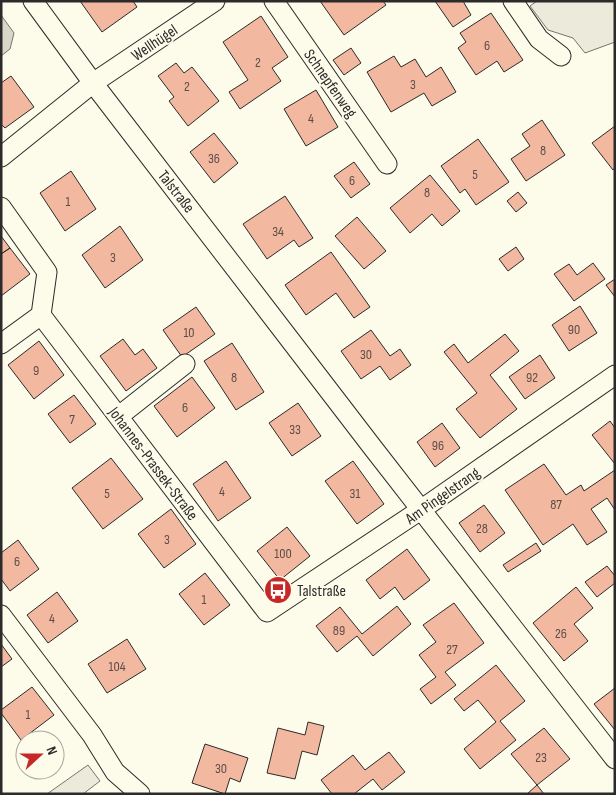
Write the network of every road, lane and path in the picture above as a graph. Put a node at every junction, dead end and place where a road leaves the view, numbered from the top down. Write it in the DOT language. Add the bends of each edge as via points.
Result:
graph roads {
  1 [pos="33,1"];
  2 [pos="214,1"];
  3 [pos="274,1"];
  4 [pos="513,1"];
  5 [pos="562,56"];
  6 [pos="93,83"];
  7 [pos="1,157"];
  8 [pos="387,164"];
  9 [pos="1,207"];
  10 [pos="41,315"];
  11 [pos="1,344"];
  12 [pos="186,364"];
  13 [pos="615,375"];
  14 [pos="118,416"];
  15 [pos="422,509"];
  16 [pos="267,612"];
  17 [pos="1,615"];
  18 [pos="615,759"];
  19 [pos="140,794"];
  1 -- 6 [label="street, Talstraße"];
  2 -- 6 [label="street, Wellhügel"];
  3 -- 8 [label="street, Schnepfenweg"];
  4 -- 5 [label="street" via="539,39"];
  6 -- 7 [label="street, Wellhügel"];
  6 -- 15 [label="street, Talstraße"];
  9 -- 10 [label="street" via="47,272"];
  10 -- 11 [label="street"];
  10 -- 14 [label="street, Johannes-Prassek-Straße"];
  12 -- 14 [label="street"];
  13 -- 15 [label="street, Am Pingelstrang"];
  14 -- 16 [label="street, Johannes-Prassek-Straße"];
  15 -- 16 [label="street, Am Pingelstrang"];
  15 -- 18 [label="street, Talstraße"];
  17 -- 19 [label="street" via="92,735 115,772"];
}
